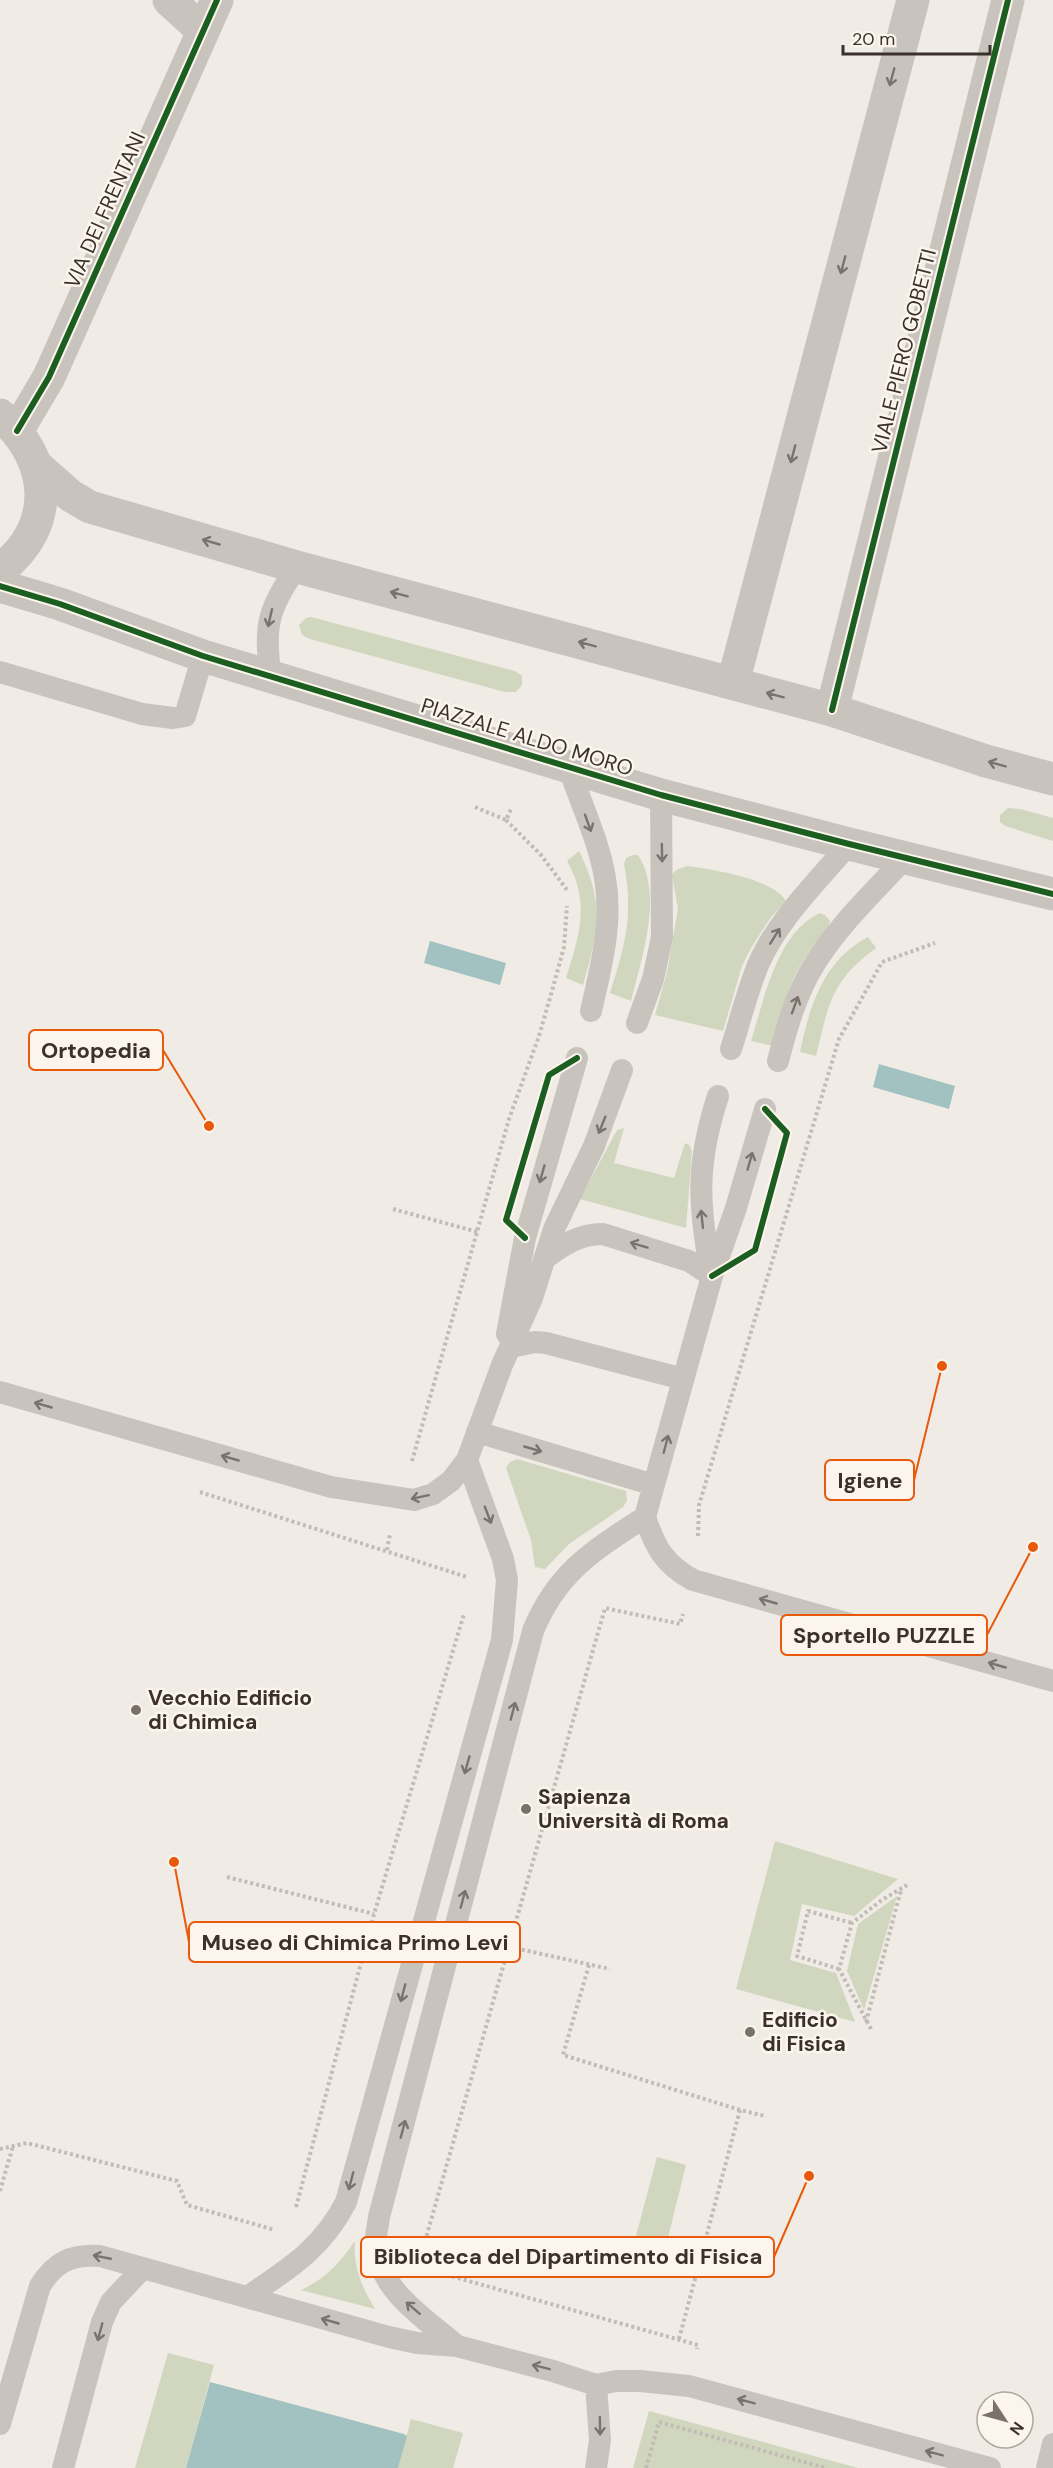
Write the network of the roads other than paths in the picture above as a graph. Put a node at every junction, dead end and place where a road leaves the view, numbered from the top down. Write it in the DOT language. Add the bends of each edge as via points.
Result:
graph roads {
  1 [pos="169,0"];
  2 [pos="217,0"];
  3 [pos="913,0"];
  4 [pos="1008,0"];
  5 [pos="203,31"];
  6 [pos="9,423"];
  7 [pos="37,466"];
  8 [pos="297,567"];
  9 [pos="0,570"];
  10 [pos="0,586"];
  11 [pos="203,656"];
  12 [pos="0,672"];
  13 [pos="271,677"];
  14 [pos="733,683"];
  15 [pos="832,710"];
  16 [pos="569,768"];
  17 [pos="1053,779"];
  18 [pos="661,795"];
  19 [pos="849,844"];
  20 [pos="906,857"];
  21 [pos="1053,894"];
  22 [pos="591,1011"];
  23 [pos="637,1023"];
  24 [pos="731,1048"];
  25 [pos="577,1058"];
  26 [pos="778,1061"];
  27 [pos="622,1070"];
  28 [pos="718,1096"];
  29 [pos="765,1109"];
  30 [pos="544,1258"];
  31 [pos="712,1276"];
  32 [pos="507,1356"];
  33 [pos="683,1379"];
  34 [pos="0,1392"];
  35 [pos="477,1432"];
  36 [pos="467,1460"];
  37 [pos="654,1485"];
  38 [pos="645,1516"];
  39 [pos="1053,1681"];
  40 [pos="143,2268"];
  41 [pos="247,2297"];
  42 [pos="457,2346"];
  43 [pos="6,2379"];
  44 [pos="596,2385"];
  45 [pos="0,2424"];
  46 [pos="1053,2444"];
  47 [pos="63,2468"];
  48 [pos="596,2468"];
  49 [pos="990,2468"];
  50 [pos="1047,2468"];
  1 -- 5 [label="street"];
  2 -- 5 [label="street, VIA DEI FRENTANI"];
  3 -- 14 [label="street, one-way"];
  4 -- 15 [label="street, VIALE PIERO GOBETTI"];
  5 -- 6 [label="street, VIA DEI FRENTANI" via="49,377"];
  6 -- 7 [label="street"];
  8 -- 7 [label="street, one-way" via="90,507"];
  7 -- 9 [label="street" via="42,487 36,524 21,550"];
  8 -- 13 [label="lane, one-way" via="280,591 268,625 266,648"];
  14 -- 8 [label="street, one-way"];
  10 -- 11 [label="street, PIAZZALE ALDO MORO"];
  11 -- 12 [label="lane" via="185,716 173,718 142,714"];
  11 -- 13 [label="street, PIAZZALE ALDO MORO"];
  13 -- 16 [label="street, PIAZZALE ALDO MORO"];
  15 -- 14 [label="street, one-way"];
  17 -- 15 [label="street, one-way"];
  16 -- 18 [label="street, PIAZZALE ALDO MORO"];
  16 -- 22 [label="lane, one-way" via="601,858 608,896 605,945"];
  18 -- 19 [label="street, PIAZZALE ALDO MORO"];
  18 -- 23 [label="lane, one-way" via="662,937 653,979"];
  19 -- 20 [label="street, PIAZZALE ALDO MORO"];
  24 -- 19 [label="lane, one-way" via="768,947 796,906"];
  20 -- 21 [label="street, PIAZZALE ALDO MORO"];
  26 -- 20 [label="lane, one-way" via="799,995 819,956"];
  25 -- 32 [label="lane, one-way" via="525,1238"];
  27 -- 30 [label="lane, one-way" via="594,1146"];
  31 -- 28 [label="lane, one-way" via="703,1226 700,1174"];
  31 -- 29 [label="lane, one-way"];
  31 -- 30 [label="lane, one-way" via="688,1261 603,1234 576,1238"];
  30 -- 32 [label="lane"];
  31 -- 33 [label="lane"];
  32 -- 33 [label="lane" via="535,1342 546,1343"];
  32 -- 35 [label="lane"];
  37 -- 33 [label="lane, one-way"];
  36 -- 34 [label="lane, one-way" via="433,1494 414,1500 398,1498 331,1487"];
  35 -- 36 [label="lane"];
  35 -- 37 [label="lane, one-way"];
  36 -- 41 [label="lane, one-way" via="503,1559 507,1591 502,1640 346,2202 319,2242 296,2264"];
  37 -- 38 [label="lane"];
  39 -- 38 [label="lane, one-way" via="693,1580 665,1561"];
  42 -- 38 [label="lane, one-way" via="387,2282 376,2244 379,2217 533,1631 543,1607 565,1577 589,1554"];
  40 -- 41 [label="lane"];
  40 -- 43 [label="lane, one-way" via="84,2255 64,2259 49,2271"];
  40 -- 47 [label="lane, one-way" via="111,2302 102,2322"];
  42 -- 41 [label="lane, one-way" via="389,2337"];
  44 -- 42 [label="lane, one-way"];
  43 -- 45 [label="lane"];
  44 -- 48 [label="lane, one-way" via="600,2440"];
  49 -- 44 [label="lane, one-way" via="689,2386 640,2381"];
  46 -- 50 [label="lane"];
}
